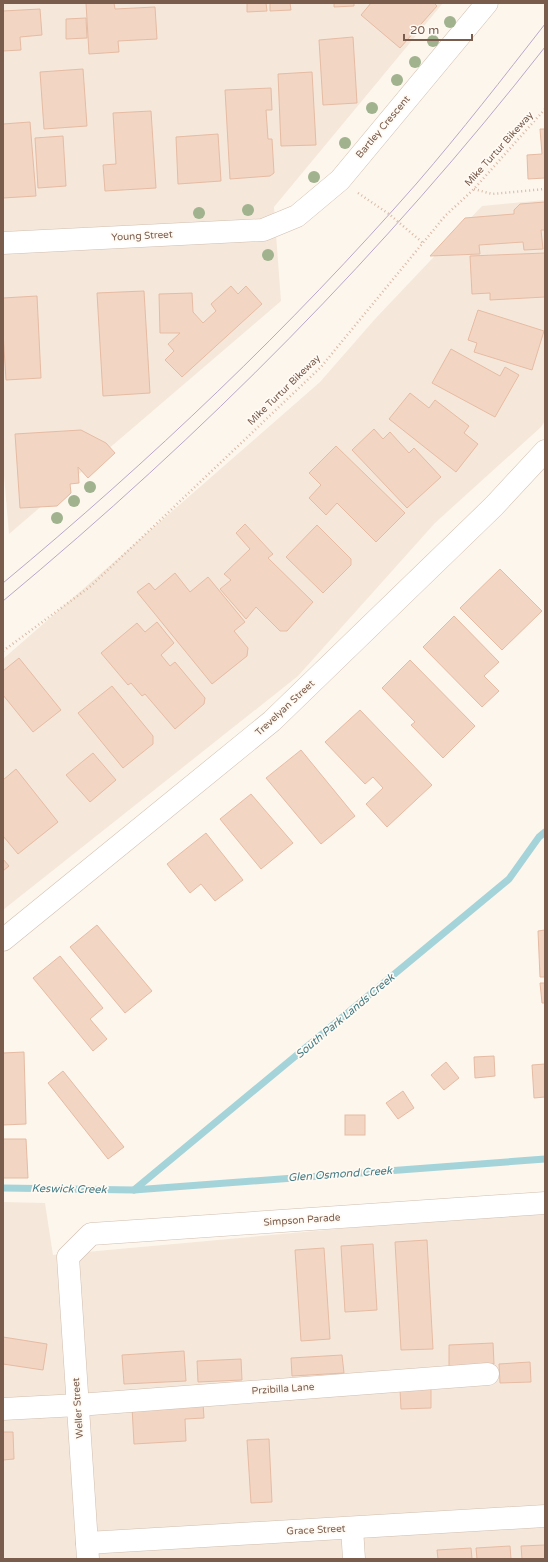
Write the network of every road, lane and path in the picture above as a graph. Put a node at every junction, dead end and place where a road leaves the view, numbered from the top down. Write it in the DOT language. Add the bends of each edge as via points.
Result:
graph roads {
  1 [pos="487,3"];
  2 [pos="545,109"];
  3 [pos="340,180"];
  4 [pos="474,189"];
  5 [pos="545,189"];
  6 [pos="263,230"];
  7 [pos="423,243"];
  8 [pos="9,244"];
  9 [pos="545,451"];
  10 [pos="3,651"];
  11 [pos="3,940"];
  12 [pos="545,1203"];
  13 [pos="68,1257"];
  14 [pos="488,1374"];
  15 [pos="78,1405"];
  16 [pos="3,1409"];
  17 [pos="545,1516"];
  18 [pos="352,1528"];
  19 [pos="87,1551"];
  20 [pos="354,1559"];
  1 -- 3 [label="street, Bartley Crescent"];
  2 -- 4 [label="path, Mike Turtur Bikeway"];
  3 -- 6 [label="street, Bartley Crescent" via="297,216"];
  3 -- 7 [label="path" via="389,214"];
  4 -- 5 [label="path" via="492,194"];
  4 -- 7 [label="path, Mike Turtur Bikeway" via="445,216"];
  6 -- 8 [label="street, Young Street"];
  7 -- 10 [label="path, Mike Turtur Bikeway" via="321,367 91,586"];
  9 -- 11 [label="street, Trevelyan Street" via="494,506 272,721"];
  12 -- 13 [label="street, Simpson Parade" via="91,1234"];
  13 -- 15 [label="street, Weller Street"];
  14 -- 15 [label="street, Przibilla Lane"];
  15 -- 16 [label="street, Przibilla Lane"];
  15 -- 19 [label="street, Weller Street"];
  17 -- 18 [label="street, Grace Street"];
  18 -- 19 [label="street, Grace Street"];
  18 -- 20 [label="street"];
}
